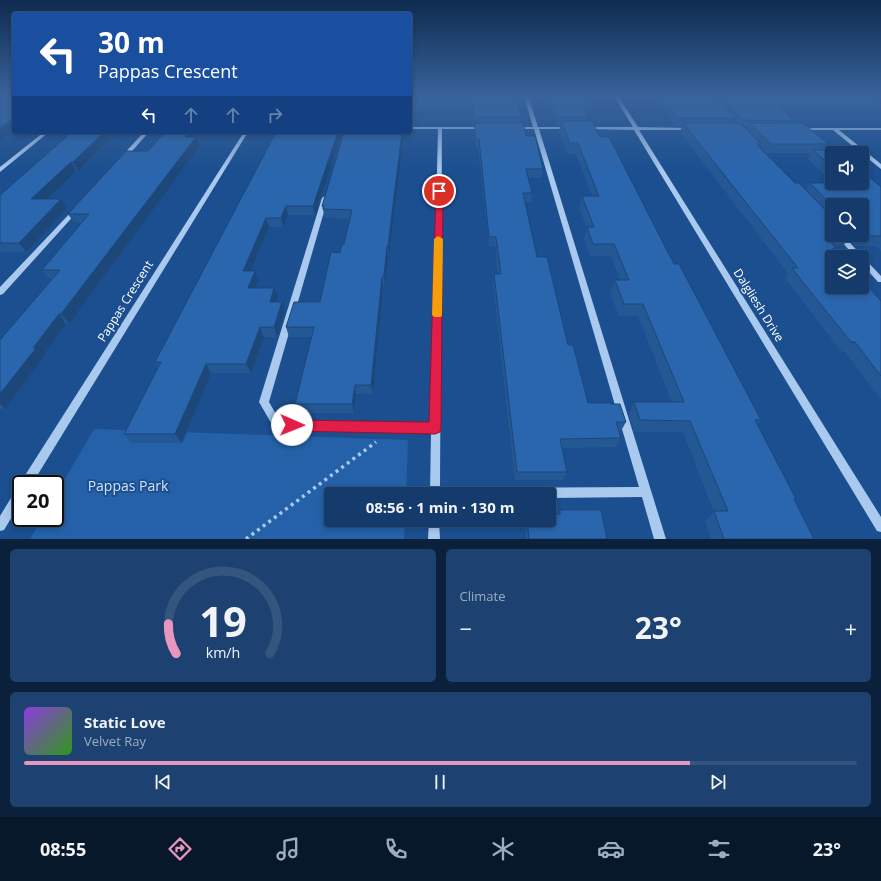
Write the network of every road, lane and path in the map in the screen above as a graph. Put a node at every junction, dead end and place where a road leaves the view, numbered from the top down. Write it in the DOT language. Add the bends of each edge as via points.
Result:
graph roads {
  1 [pos="534,121"];
  2 [pos="631,121"];
  3 [pos="412,128"];
  4 [pos="440,128"];
  5 [pos="492,128"];
  6 [pos="507,128"];
  7 [pos="536,128"];
  8 [pos="574,128"];
  9 [pos="582,128"];
  10 [pos="635,128"];
  11 [pos="699,129"];
  12 [pos="795,129"];
  13 [pos="834,129"];
  14 [pos="881,129"];
  15 [pos="45,134"];
  16 [pos="145,134"];
  17 [pos="245,134"];
  18 [pos="121,161"];
  19 [pos="881,167"];
  20 [pos="0,170"];
  21 [pos="327,192"];
  22 [pos="79,206"];
  23 [pos="845,242"];
  24 [pos="853,250"];
  25 [pos="869,267"];
  26 [pos="881,280"];
  27 [pos="0,292"];
  28 [pos="385,427"];
  29 [pos="435,428"];
  30 [pos="32,475"];
  31 [pos="435,487"];
  32 [pos="645,492"];
  33 [pos="556,493"];
  34 [pos="12,507"];
  35 [pos="0,526"];
  36 [pos="434,527"];
  37 [pos="881,527"];
  38 [pos="246,539"];
  39 [pos="434,539"];
  40 [pos="660,539"];
  1 -- 7 [label="street"];
  2 -- 10 [label="street, Dalgliesh Drive"];
  3 -- 4 [label="street"];
  4 -- 5 [label="street"];
  4 -- 29 [label="street"];
  6 -- 7 [label="street"];
  7 -- 8 [label="street"];
  7 -- 32 [label="street"];
  9 -- 10 [label="street"];
  10 -- 11 [label="street"];
  10 -- 37 [label="street, Dalgliesh Drive"];
  12 -- 13 [label="street"];
  13 -- 14 [label="street"];
  13 -- 19 [label="street"];
  15 -- 20 [label="street"];
  16 -- 18 [label="street"];
  17 -- 30 [label="street, Pappas Crescent"];
  21 -- 28 [label="street" via="264,402 277,425"];
  22 -- 27 [label="street"];
  23 -- 24 [label="street"];
  25 -- 26 [label="street"];
  28 -- 29 [label="street"];
  28 -- 38 [label="path" via="383,437"];
  29 -- 31 [label="street"];
  32 -- 33 [label="street"];
  32 -- 40 [label="street"];
  34 -- 35 [label="street"];
  36 -- 39 [label="street"];
}
